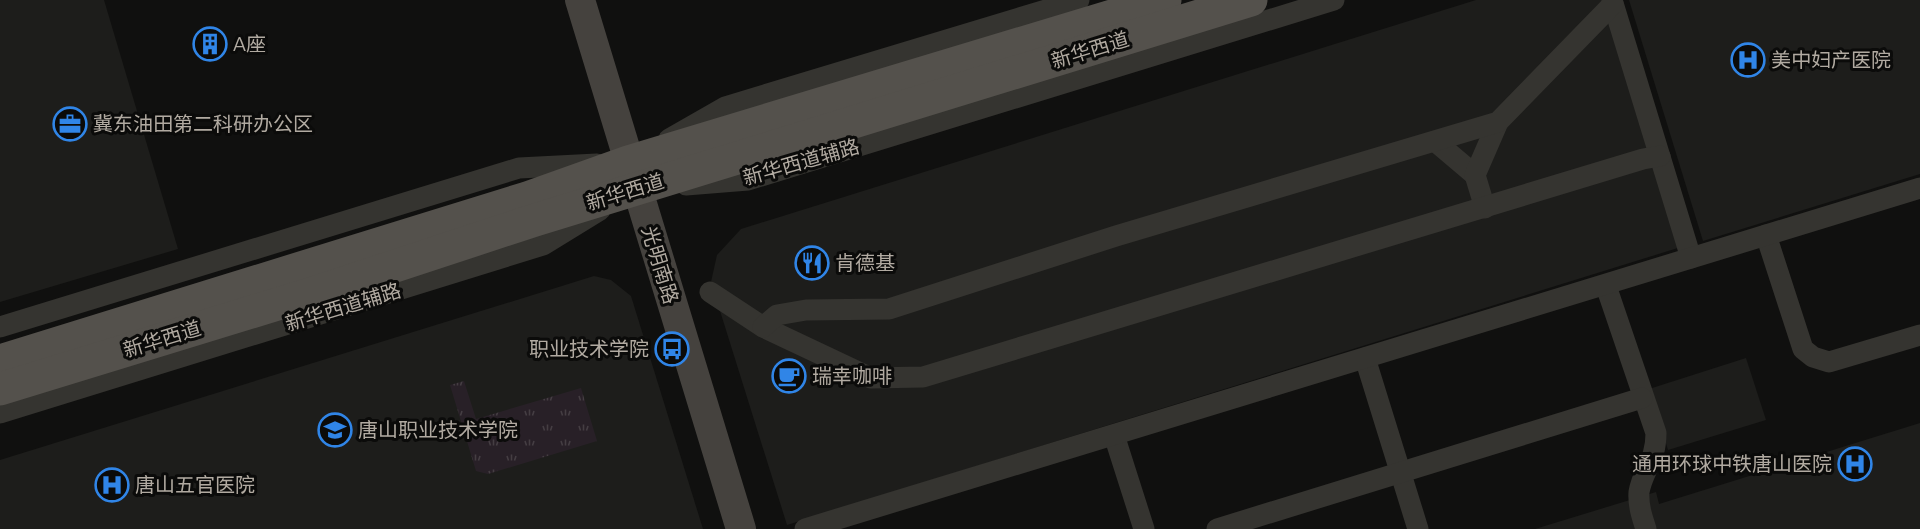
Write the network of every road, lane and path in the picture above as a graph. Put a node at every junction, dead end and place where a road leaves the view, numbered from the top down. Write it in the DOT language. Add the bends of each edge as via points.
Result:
graph roads {
  1 [pos="580,0"];
  2 [pos="1079,0"];
  3 [pos="1165,0"];
  4 [pos="1251,0"];
  5 [pos="1334,0"];
  6 [pos="1613,2"];
  7 [pos="1498,122"];
  8 [pos="1436,142"];
  9 [pos="1660,156"];
  10 [pos="633,175"];
  11 [pos="1476,175"];
  12 [pos="1920,188"];
  13 [pos="1485,208"];
  14 [pos="1766,235"];
  15 [pos="1691,258"];
  16 [pos="1606,286"];
  17 [pos="710,292"];
  18 [pos="0,327"];
  19 [pos="763,327"];
  20 [pos="1920,335"];
  21 [pos="1365,358"];
  22 [pos="0,361"];
  23 [pos="0,388"];
  24 [pos="1642,398"];
  25 [pos="0,413"];
  26 [pos="1114,435"];
  27 [pos="1401,473"];
  28 [pos="741,529"];
  29 [pos="805,529"];
  30 [pos="1144,529"];
  31 [pos="1217,529"];
  32 [pos="1418,529"];
  33 [pos="1646,529"];
  1 -- 10 [label="main road, 光明南路"];
  2 -- 10 [label="street, 新华西道辅路" via="725,107"];
  3 -- 10 [label="main road, 新华西道"];
  4 -- 10 [label="main road, 新华西道"];
  5 -- 10 [label="street, 新华西道辅路" via="748,180"];
  6 -- 7 [label="street"];
  6 -- 9 [label="street"];
  7 -- 8 [label="street"];
  7 -- 11 [label="street"];
  8 -- 11 [label="street"];
  8 -- 19 [label="street" via="1116,236 890,309 806,310 777,315"];
  9 -- 13 [label="street"];
  9 -- 15 [label="street"];
  10 -- 18 [label="street, 新华西道辅路" via="519,168"];
  10 -- 22 [label="main road, 新华西道" via="527,198"];
  10 -- 23 [label="main road, 新华西道" via="310,294"];
  10 -- 25 [label="street, 新华西道辅路" via="543,245"];
  10 -- 28 [label="main road, 光明南路"];
  11 -- 13 [label="street"];
  12 -- 14 [label="street"];
  13 -- 19 [label="street" via="923,377 871,378"];
  14 -- 15 [label="street"];
  14 -- 20 [label="street" via="1803,349 1813,357 1828,362"];
  15 -- 16 [label="street"];
  16 -- 21 [label="street"];
  16 -- 24 [label="street"];
  17 -- 19 [label="street"];
  21 -- 26 [label="street"];
  21 -- 27 [label="street"];
  24 -- 27 [label="street"];
  24 -- 33 [label="street" via="1656,434 1656,451 1640,491 1639,508"];
  26 -- 29 [label="street"];
  26 -- 30 [label="street"];
  27 -- 31 [label="street"];
  27 -- 32 [label="street"];
}
